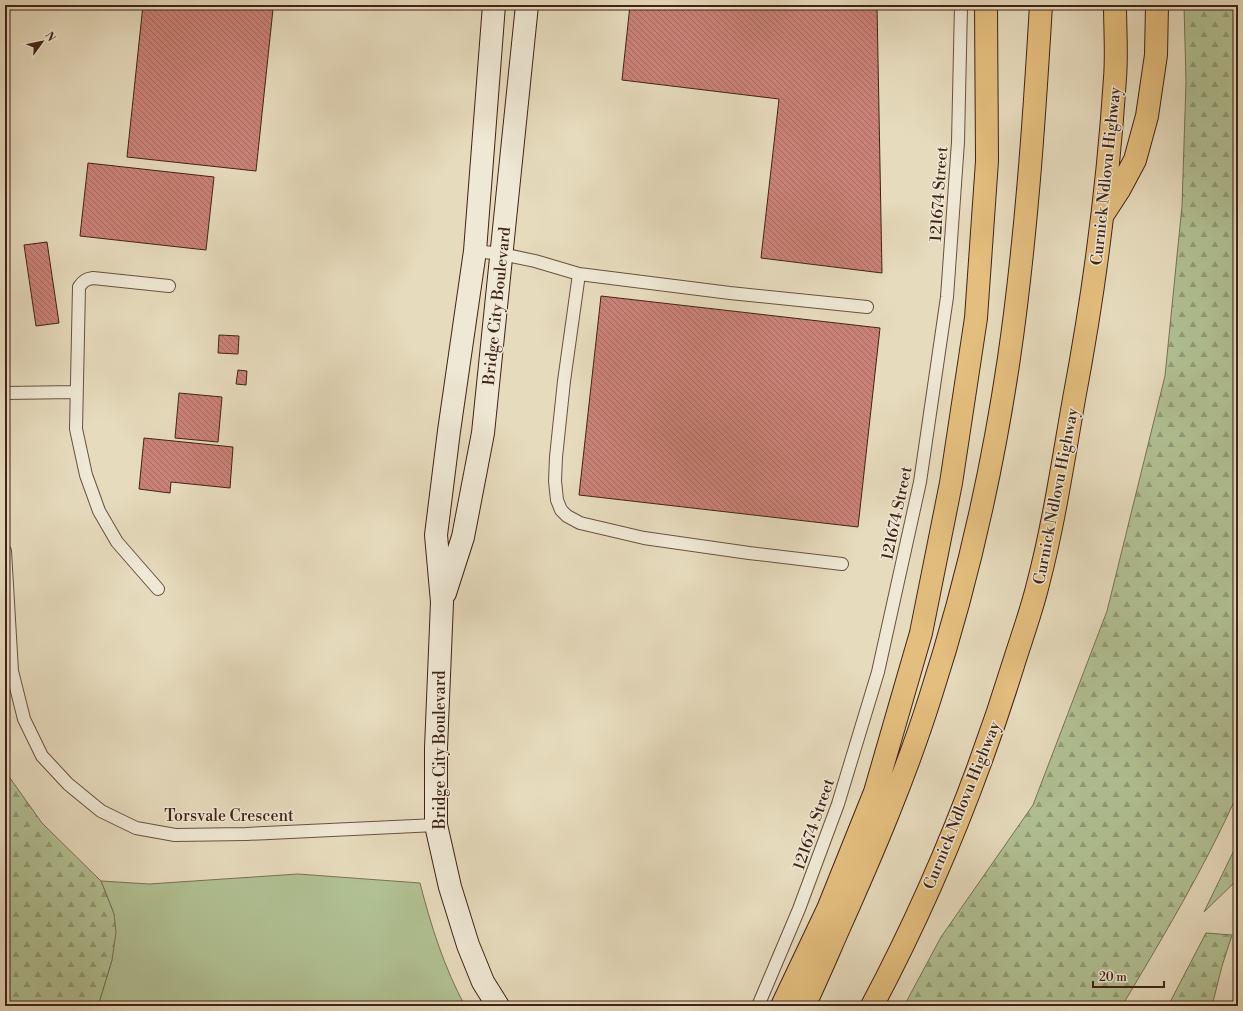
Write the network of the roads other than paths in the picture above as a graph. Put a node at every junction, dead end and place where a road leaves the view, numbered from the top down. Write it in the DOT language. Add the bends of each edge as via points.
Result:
graph roads {
  1 [pos="494,5"];
  2 [pos="527,5"];
  3 [pos="961,5"];
  4 [pos="986,5"];
  5 [pos="1041,5"];
  6 [pos="1115,5"];
  7 [pos="1157,5"];
  8 [pos="1103,215"];
  9 [pos="475,251"];
  10 [pos="502,254"];
  11 [pos="579,274"];
  12 [pos="169,286"];
  13 [pos="867,307"];
  14 [pos="76,392"];
  15 [pos="5,393"];
  16 [pos="436,535"];
  17 [pos="463,537"];
  18 [pos="5,551"];
  19 [pos="842,564"];
  20 [pos="158,589"];
  21 [pos="442,602"];
  22 [pos="436,825"];
  23 [pos="498,1006"];
  24 [pos="758,1006"];
  25 [pos="782,1006"];
  26 [pos="804,1006"];
  27 [pos="872,1006"];
  1 -- 9 [label="street, Bridge City Boulevard"];
  2 -- 10 [label="street, Bridge City Boulevard"];
  3 -- 24 [label="lane, 121674 Street" via="958,142 947,297 920,482 878,672 838,804 799,910"];
  4 -- 25 [label="main road" via="987,161 976,318 951,483 921,633 875,792 828,909"];
  5 -- 26 [label="main road" via="1024,242 1009,359 976,534 930,698 893,800 866,869"];
  6 -- 8 [label="main road, Curnick Ndlovu Highway" via="1115,76"];
  7 -- 8 [label="main road" via="1156,55 1147,116 1135,160"];
  8 -- 27 [label="main road, Curnick Ndlovu Highway" via="1086,337 1056,508 1038,586 968,798 915,918"];
  9 -- 10 [label="lane"];
  9 -- 16 [label="street, Bridge City Boulevard"];
  10 -- 11 [label="lane"];
  10 -- 17 [label="street, Bridge City Boulevard" via="483,433"];
  11 -- 13 [label="lane"];
  11 -- 19 [label="lane" via="564,381 554,481 561,510 580,524 644,538"];
  12 -- 14 [label="lane" via="93,278 82,281 79,287"];
  14 -- 15 [label="lane"];
  14 -- 20 [label="lane" via="76,429 86,475 98,511 118,542"];
  16 -- 17 [label="street"];
  16 -- 21 [label="street, Bridge City Boulevard"];
  17 -- 21 [label="street, Bridge City Boulevard"];
  18 -- 22 [label="lane, Torsvale Crescent" via="12,671 24,719 42,756 68,784 102,811 136,828 175,835"];
  21 -- 22 [label="street, Bridge City Boulevard" via="436,748"];
  22 -- 23 [label="street, Bridge City Boulevard" via="450,886 468,945"];
}
